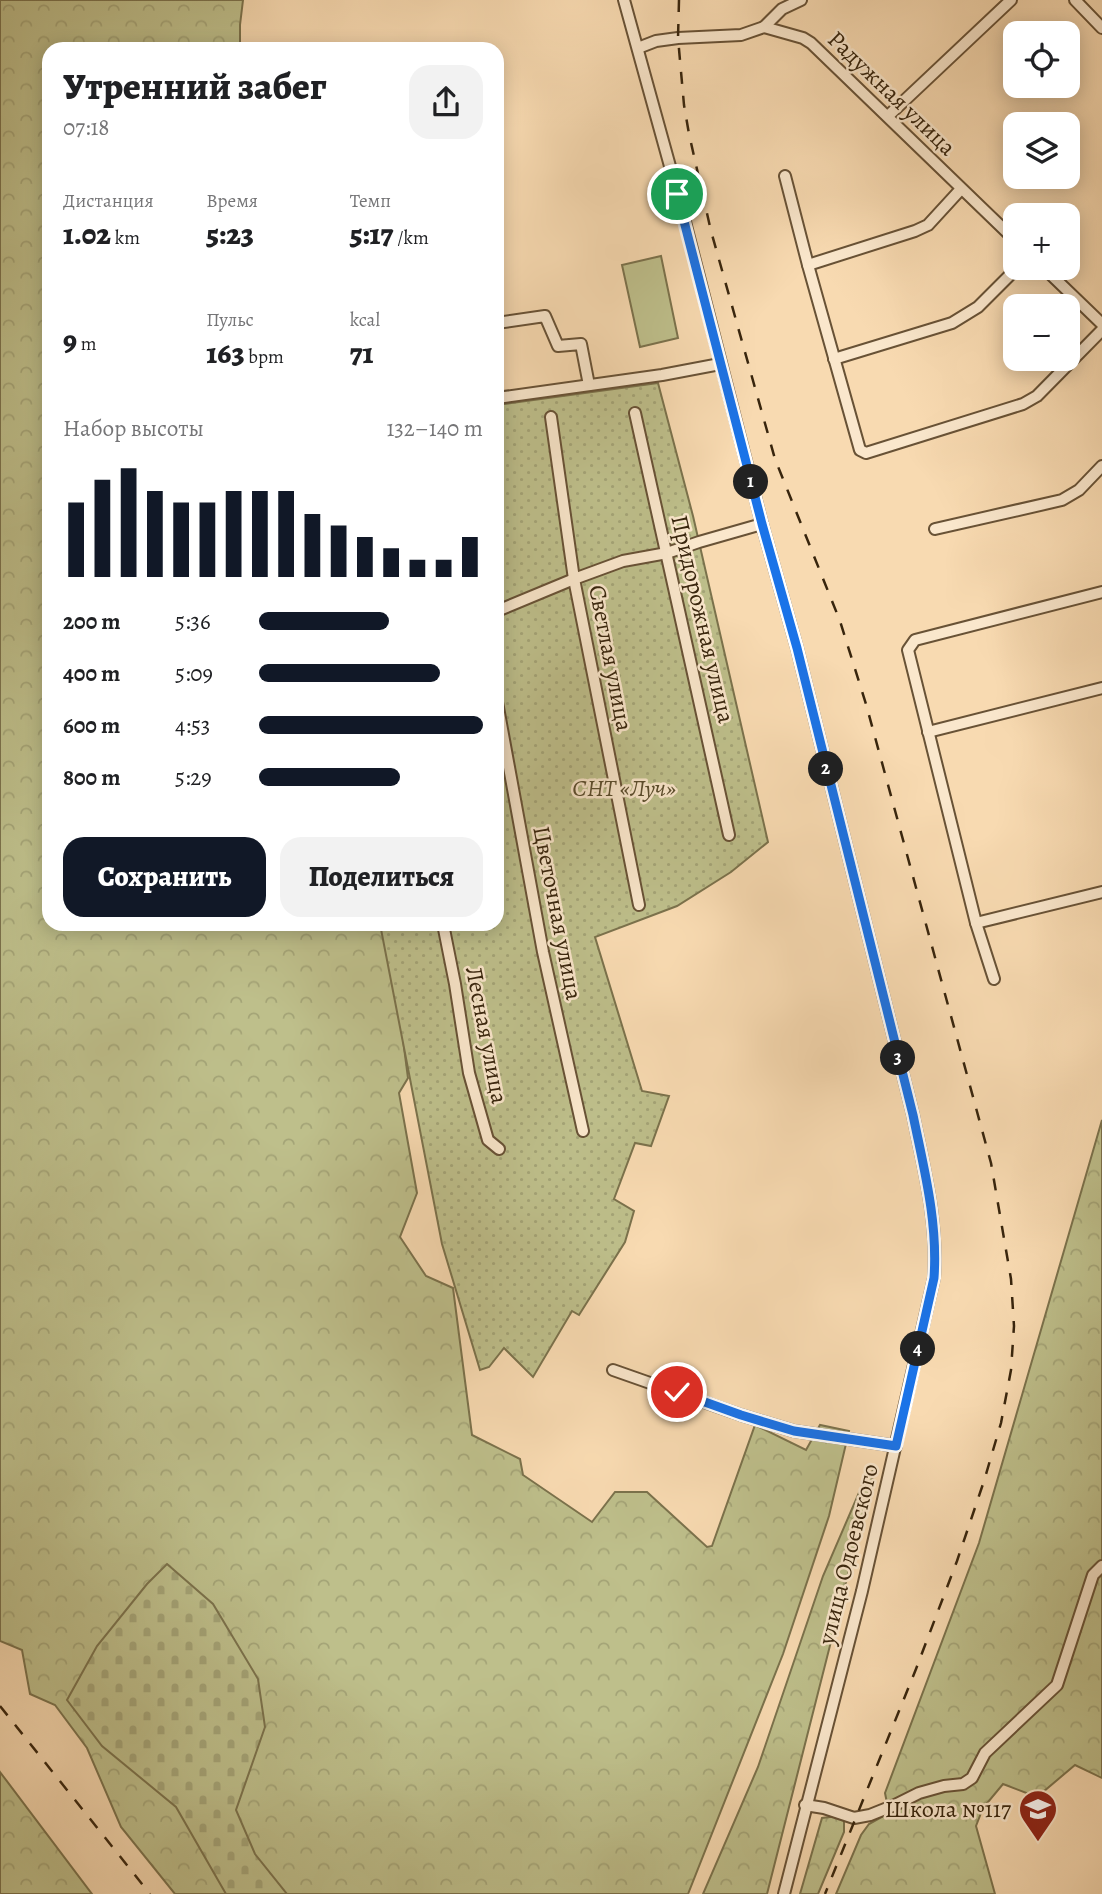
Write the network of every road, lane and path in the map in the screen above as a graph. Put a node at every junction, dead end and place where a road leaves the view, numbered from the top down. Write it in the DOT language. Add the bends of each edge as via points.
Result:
graph roads {
  1 [pos="624,0"];
  2 [pos="801,0"];
  3 [pos="1011,0"];
  4 [pos="1075,0"];
  5 [pos="764,27"];
  6 [pos="1102,28"];
  7 [pos="638,48"];
  8 [pos="887,116"];
  9 [pos="785,176"];
  10 [pos="961,189"];
  11 [pos="1003,229"];
  12 [pos="808,265"];
  13 [pos="1005,280"];
  14 [pos="1056,280"];
  15 [pos="504,322"];
  16 [pos="1102,324"];
  17 [pos="1102,330"];
  18 [pos="834,359"];
  19 [pos="720,364"];
  20 [pos="589,385"];
  21 [pos="504,397"];
  22 [pos="635,413"];
  23 [pos="551,417"];
  24 [pos="1102,466"];
  25 [pos="762,524"];
  26 [pos="935,529"];
  27 [pos="667,553"];
  28 [pos="574,579"];
  29 [pos="1102,592"];
  30 [pos="504,608"];
  31 [pos="1102,688"];
  32 [pos="928,732"];
  33 [pos="504,740"];
  34 [pos="729,835"];
  35 [pos="1102,892"];
  36 [pos="639,905"];
  37 [pos="976,923"];
  38 [pos="444,931"];
  39 [pos="994,979"];
  40 [pos="583,1131"];
  41 [pos="499,1149"];
  42 [pos="613,1370"];
  43 [pos="896,1446"];
  44 [pos="1102,1566"];
  45 [pos="805,1805"];
  46 [pos="784,1894"];
  1 -- 7 [label="street, улица Одоевского"];
  2 -- 5 [label="street" via="782,9"];
  3 -- 8 [label="street"];
  4 -- 6 [label="street"];
  5 -- 7 [label="street" via="741,35 678,38"];
  5 -- 8 [label="street, Радужная улица" via="803,38"];
  7 -- 19 [label="street, улица Одоевского"];
  8 -- 10 [label="street, Радужная улица"];
  9 -- 12 [label="street"];
  10 -- 11 [label="street, Радужная улица"];
  10 -- 12 [label="street" via="929,225"];
  12 -- 18 [label="street"];
  13 -- 18 [label="street" via="978,307 952,323"];
  14 -- 16 [label="street"];
  15 -- 20 [label="street" via="545,316 558,346 581,344"];
  17 -- 18 [label="street" via="1037,396 1023,404 866,453 860,450"];
  19 -- 20 [label="street"];
  19 -- 25 [label="street, улица Одоевского"];
  20 -- 21 [label="street"];
  22 -- 27 [label="street, Придорожная улица"];
  23 -- 28 [label="street, Светлая улица"];
  24 -- 26 [label="street" via="1062,500"];
  25 -- 27 [label="street"];
  25 -- 43 [label="street, улица Одоевского" via="913,1115 934,1226 934,1278"];
  27 -- 28 [label="street" via="623,561"];
  27 -- 34 [label="street, Придорожная улица"];
  28 -- 30 [label="street"];
  28 -- 36 [label="street, Светлая улица"];
  29 -- 32 [label="street" via="915,640 908,650"];
  31 -- 32 [label="street"];
  32 -- 37 [label="street"];
  33 -- 40 [label="street, Цветочная улица" via="543,952"];
  35 -- 37 [label="street"];
  37 -- 39 [label="street"];
  38 -- 41 [label="street, Лесная улица" via="469,1073 488,1140"];
  42 -- 43 [label="street" via="794,1431"];
  43 -- 45 [label="street, улица Одоевского"];
  44 -- 45 [label="street" via="1093,1575 1057,1685 985,1753 972,1778 854,1818"];
  45 -- 46 [label="street, улица Одоевского"];
}
